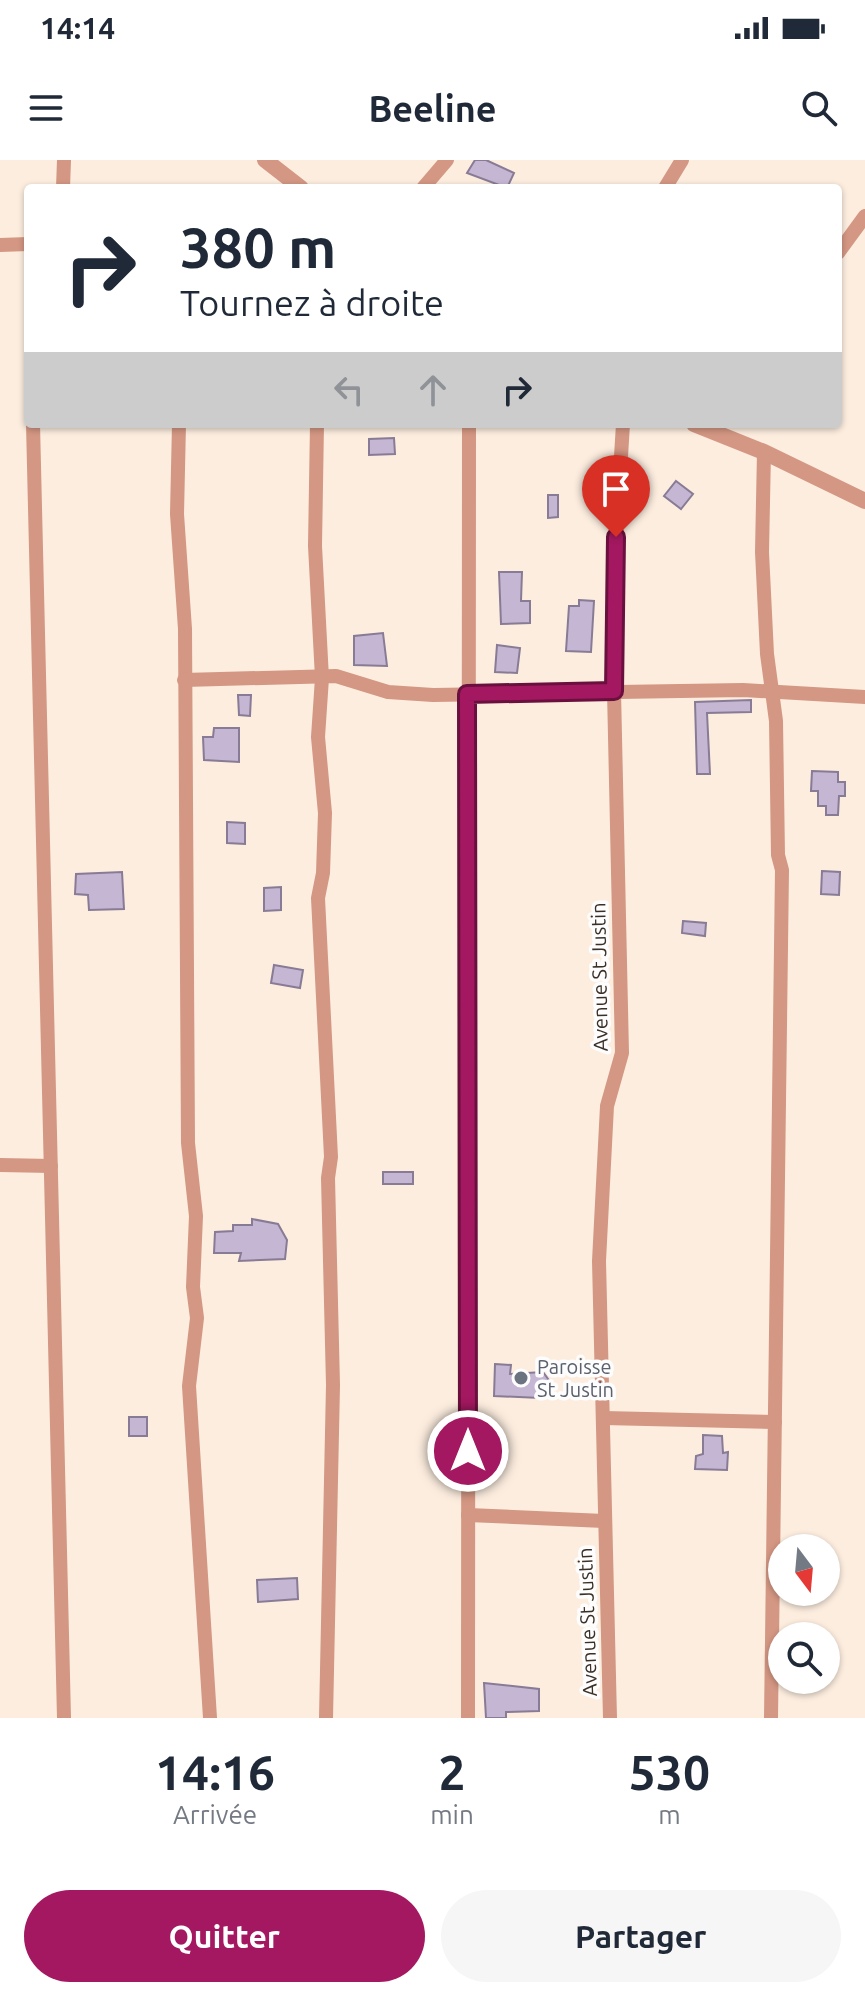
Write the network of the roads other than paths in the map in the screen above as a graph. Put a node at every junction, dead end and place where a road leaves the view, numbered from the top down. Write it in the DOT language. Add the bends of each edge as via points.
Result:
graph roads {
  1 [pos="64,160"];
  2 [pos="265,160"];
  3 [pos="447,160"];
  4 [pos="682,160"];
  5 [pos="63,184"];
  6 [pos="296,184"];
  7 [pos="426,184"];
  8 [pos="667,184"];
  9 [pos="865,216"];
  10 [pos="24,244"];
  11 [pos="0,245"];
  12 [pos="842,248"];
  13 [pos="33,428"];
  14 [pos="179,428"];
  15 [pos="317,428"];
  16 [pos="469,428"];
  17 [pos="623,428"];
  18 [pos="716,428"];
  19 [pos="764,452"];
  20 [pos="865,501"];
  21 [pos="322,678"];
  22 [pos="184,680"];
  23 [pos="614,691"];
  24 [pos="772,692"];
  25 [pos="467,694"];
  26 [pos="865,697"];
  27 [pos="0,1165"];
  28 [pos="51,1166"];
  29 [pos="604,1418"];
  30 [pos="775,1422"];
  31 [pos="468,1515"];
  32 [pos="604,1521"];
  33 [pos="64,1718"];
  34 [pos="210,1718"];
  35 [pos="326,1718"];
  36 [pos="468,1718"];
  37 [pos="610,1718"];
  38 [pos="771,1718"];
  1 -- 5 [label="street"];
  2 -- 6 [label="street"];
  3 -- 7 [label="street"];
  4 -- 8 [label="street"];
  9 -- 12 [label="street"];
  10 -- 11 [label="street"];
  13 -- 28 [label="street"];
  14 -- 22 [label="street"];
  15 -- 21 [label="street" via="315,546"];
  16 -- 25 [label="street"];
  17 -- 23 [label="street, Avenue St Justin"];
  18 -- 19 [label="street"];
  19 -- 20 [label="street"];
  19 -- 24 [label="street" via="762,552"];
  21 -- 22 [label="street"];
  21 -- 25 [label="street" via="336,676 388,692"];
  21 -- 35 [label="street" via="318,737 325,813 318,898 331,1157 333,1385"];
  22 -- 34 [label="street" via="188,1143 196,1216 197,1318 189,1386"];
  23 -- 24 [label="street"];
  23 -- 25 [label="street"];
  23 -- 29 [label="street, Avenue St Justin" via="622,1053 607,1106 602,1170"];
  24 -- 26 [label="street"];
  24 -- 30 [label="street" via="782,870"];
  25 -- 31 [label="street"];
  27 -- 28 [label="street"];
  28 -- 33 [label="street"];
  29 -- 30 [label="street"];
  29 -- 32 [label="street, Avenue St Justin"];
  30 -- 38 [label="street"];
  31 -- 32 [label="street"];
  31 -- 36 [label="street"];
  32 -- 37 [label="street, Avenue St Justin"];
}
